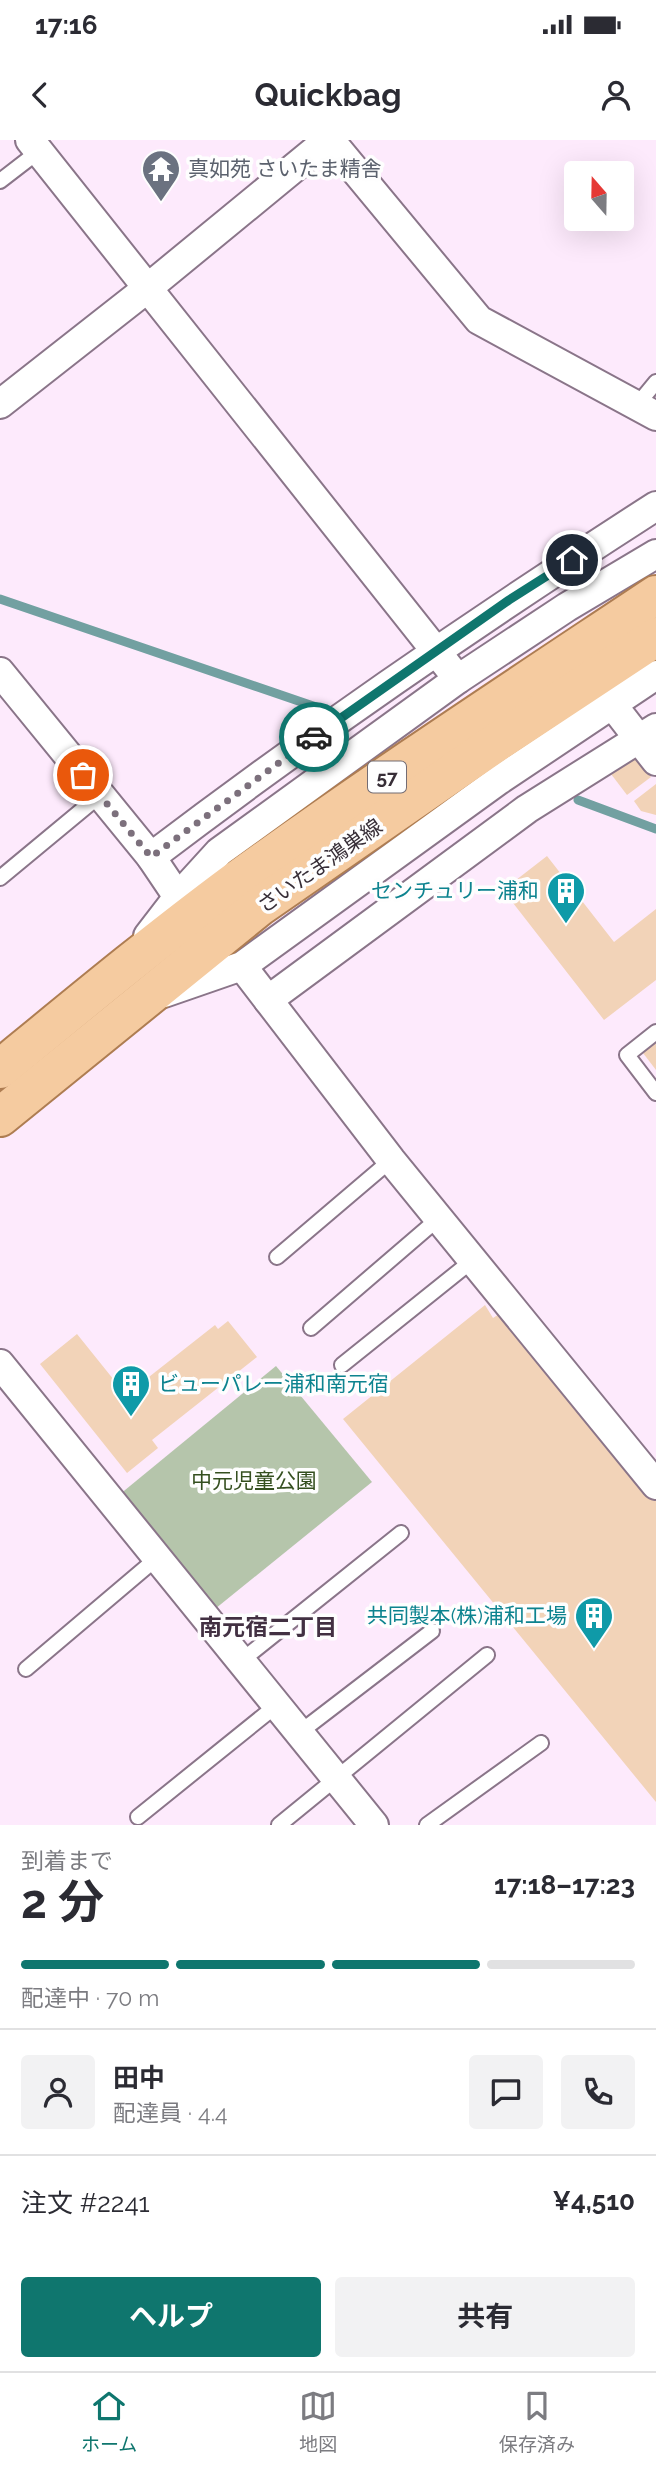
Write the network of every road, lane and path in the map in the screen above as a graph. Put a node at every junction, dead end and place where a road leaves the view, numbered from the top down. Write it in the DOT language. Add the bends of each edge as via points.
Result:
graph roads {
  1 [pos="329,140"];
  2 [pos="34,146"];
  3 [pos="0,181"];
  4 [pos="149,287"];
  5 [pos="656,382"];
  6 [pos="0,404"];
  7 [pos="646,410"];
  8 [pos="656,506"];
  9 [pos="656,554"];
  10 [pos="656,595"];
  11 [pos="656,637"];
  12 [pos="436,652"];
  13 [pos="0,672"];
  14 [pos="656,675"];
  15 [pos="458,679"];
  16 [pos="611,703"];
  17 [pos="647,733"];
  18 [pos="656,761"];
  19 [pos="99,796"];
  20 [pos="151,857"];
  21 [pos="0,877"];
  22 [pos="178,897"];
  23 [pos="124,966"];
  24 [pos="242,966"];
  25 [pos="144,999"];
  26 [pos="268,1000"];
  27 [pos="656,1032"];
  28 [pos="0,1069"];
  29 [pos="656,1093"];
  30 [pos="0,1117"];
  31 [pos="391,1160"];
  32 [pos="439,1218"];
  33 [pos="277,1257"];
  34 [pos="473,1260"];
  35 [pos="311,1328"];
  36 [pos="342,1365"];
  37 [pos="4,1378"];
  38 [pos="656,1486"];
  39 [pos="401,1533"];
  40 [pos="157,1558"];
  41 [pos="432,1631"];
  42 [pos="488,1656"];
  43 [pos="241,1661"];
  44 [pos="26,1669"];
  45 [pos="277,1705"];
  46 [pos="299,1734"];
  47 [pos="541,1743"];
  48 [pos="336,1779"];
  49 [pos="138,1817"];
  50 [pos="279,1825"];
  51 [pos="373,1825"];
  52 [pos="427,1825"];
  1 -- 4 [label="street"];
  1 -- 7 [label="street" via="479,320"];
  2 -- 3 [label="lane"];
  2 -- 4 [label="street"];
  4 -- 6 [label="street"];
  4 -- 12 [label="street"];
  5 -- 7 [label="lane"];
  8 -- 12 [label="street"];
  9 -- 15 [label="street"];
  10 -- 23 [label="main road, さいたま鴻巣線 / 57" via="237,881"];
  11 -- 25 [label="main road, さいたま鴻巣線 / 57" via="260,906"];
  12 -- 15 [label="street"];
  12 -- 20 [label="street"];
  13 -- 19 [label="street"];
  14 -- 16 [label="street"];
  15 -- 22 [label="street" via="219,852"];
  16 -- 17 [label="street"];
  16 -- 24 [label="street"];
  17 -- 18 [label="street"];
  17 -- 26 [label="street" via="527,809"];
  19 -- 20 [label="street"];
  19 -- 21 [label="lane"];
  20 -- 22 [label="street"];
  22 -- 23 [label="street"];
  23 -- 28 [label="main road, さいたま鴻巣線 / 57"];
  24 -- 25 [label="street"];
  24 -- 26 [label="street"];
  25 -- 30 [label="main road, さいたま鴻巣線 / 57"];
  26 -- 31 [label="street"];
  27 -- 29 [label="lane" via="627,1055"];
  31 -- 32 [label="street"];
  31 -- 33 [label="lane"];
  32 -- 34 [label="street"];
  32 -- 35 [label="lane"];
  34 -- 36 [label="lane"];
  34 -- 38 [label="street"];
  37 -- 40 [label="street"];
  39 -- 43 [label="lane"];
  40 -- 43 [label="street"];
  40 -- 44 [label="lane"];
  41 -- 46 [label="lane"];
  42 -- 48 [label="lane"];
  43 -- 45 [label="street"];
  45 -- 46 [label="street"];
  45 -- 49 [label="lane"];
  46 -- 48 [label="street"];
  47 -- 52 [label="lane"];
  48 -- 50 [label="lane"];
  48 -- 51 [label="street"];
}
